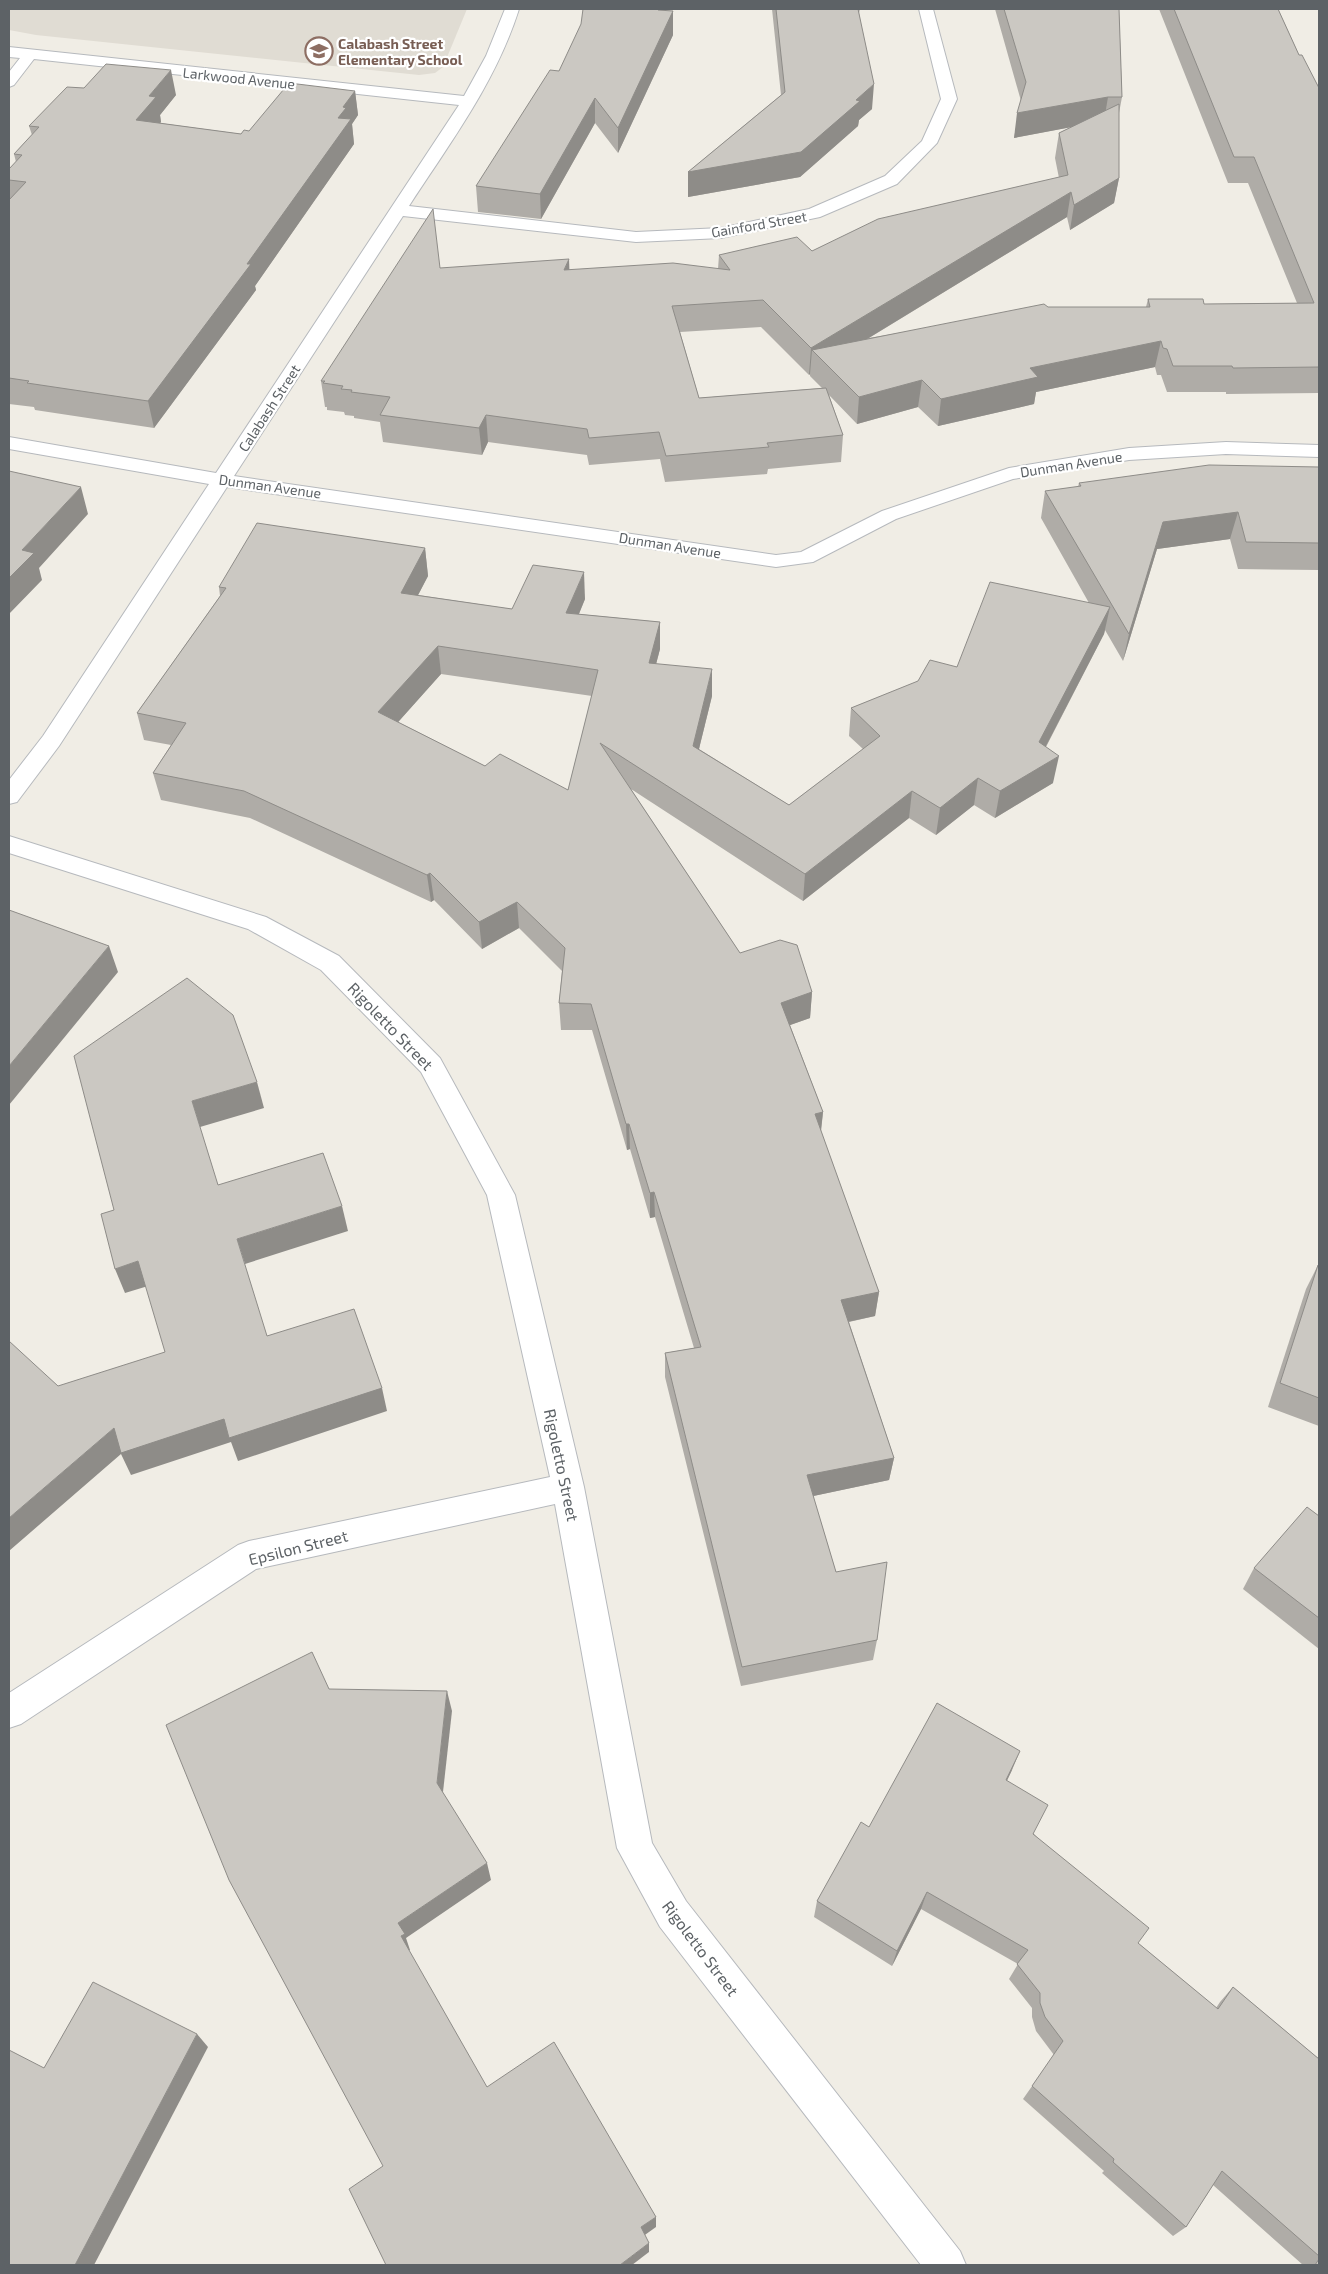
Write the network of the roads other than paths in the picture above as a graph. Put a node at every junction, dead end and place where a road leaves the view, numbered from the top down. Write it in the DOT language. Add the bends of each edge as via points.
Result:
graph roads {
  1 [pos="512,9"];
  2 [pos="926,9"];
  3 [pos="9,52"];
  4 [pos="29,56"];
  5 [pos="9,82"];
  6 [pos="469,102"];
  7 [pos="396,210"];
  8 [pos="9,443"];
  9 [pos="1319,451"];
  10 [pos="223,480"];
  11 [pos="9,796"];
  12 [pos="9,844"];
  13 [pos="568,1487"];
  14 [pos="9,1712"];
  15 [pos="946,2265"];
  1 -- 6 [label="street, Calabash Street" via="505,31"];
  2 -- 7 [label="street, Gainford Street" via="949,99 929,143 891,180 814,213 721,233 636,236"];
  3 -- 4 [label="street, Larkwood Avenue"];
  4 -- 5 [label="street"];
  4 -- 6 [label="street, Larkwood Avenue"];
  6 -- 7 [label="street, Calabash Street"];
  7 -- 10 [label="street, Calabash Street"];
  8 -- 10 [label="street, Dunman Avenue"];
  9 -- 10 [label="street, Dunman Avenue" via="1226,448 1129,454 1009,474 889,515 806,558 776,561"];
  10 -- 11 [label="street, Calabash Street" via="51,741"];
  12 -- 13 [label="street, Rigoletto Street" via="257,923 330,963 431,1065 501,1195"];
  13 -- 14 [label="street, Epsilon Street" via="249,1556"];
  13 -- 15 [label="street, Rigoletto Street" via="635,1848 672,1914"];
}
